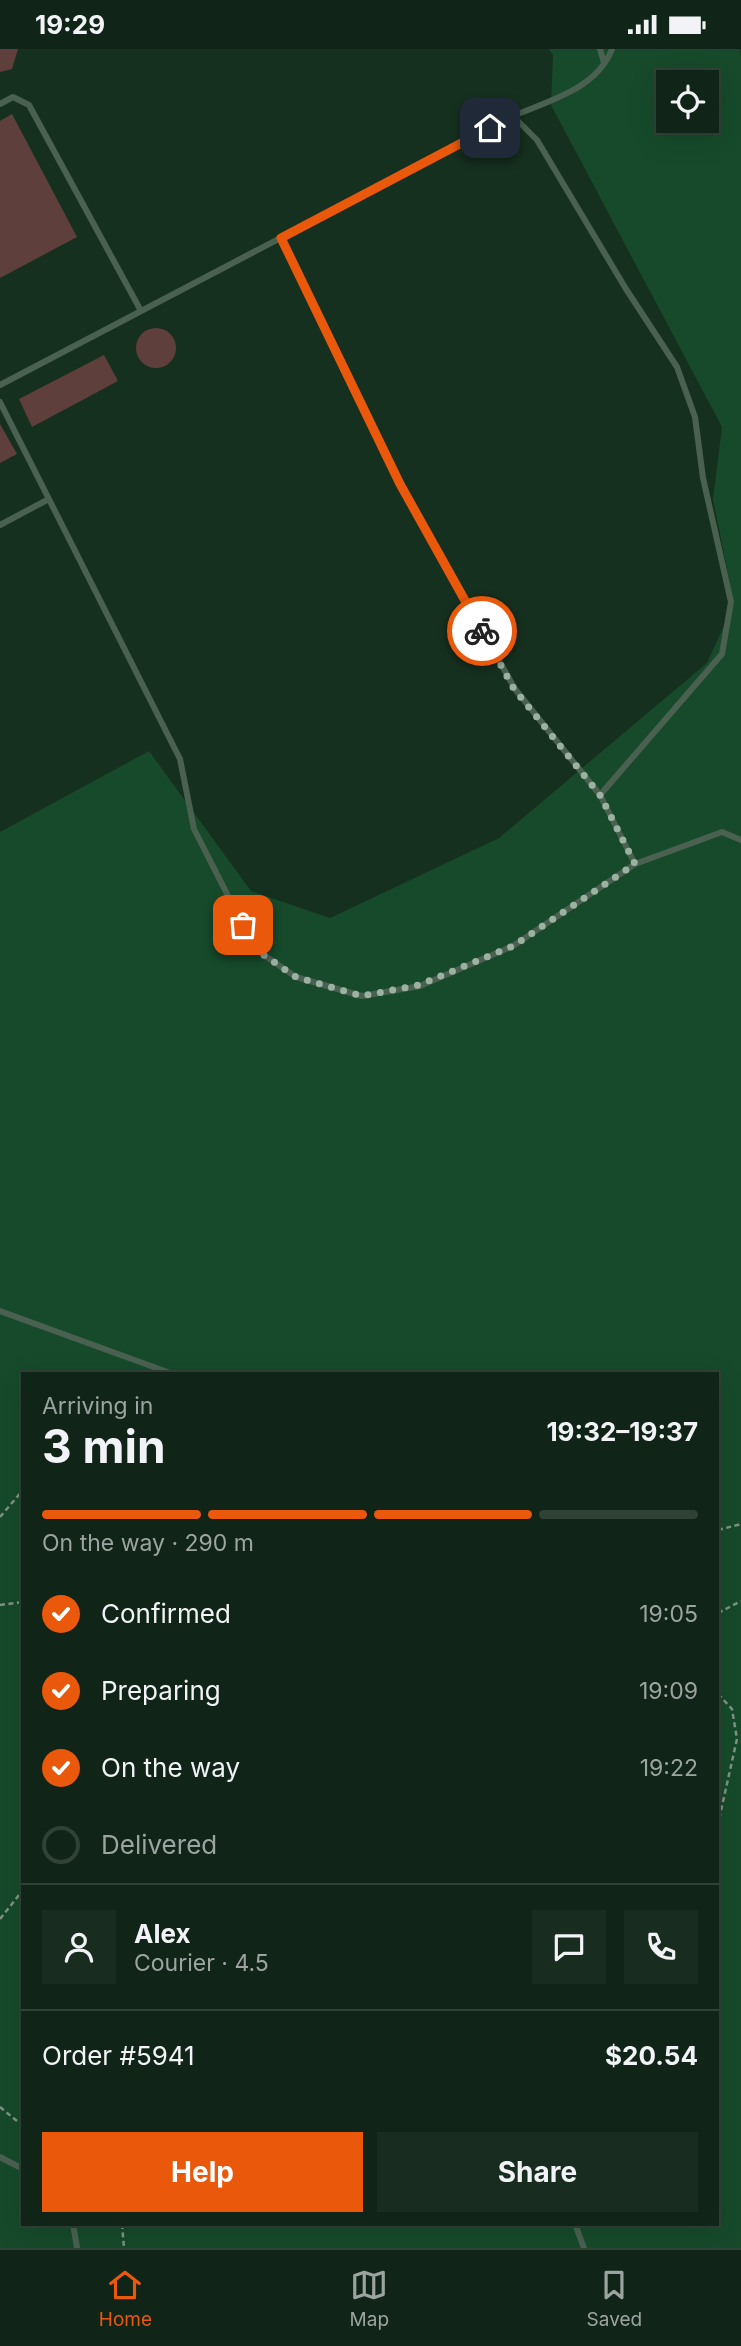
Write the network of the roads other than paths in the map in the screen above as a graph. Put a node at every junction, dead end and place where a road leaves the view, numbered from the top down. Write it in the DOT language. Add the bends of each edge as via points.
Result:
graph roads {
  1 [pos="600,49"];
  2 [pos="612,49"];
  3 [pos="604,64"];
  4 [pos="0,104"];
  5 [pos="513,116"];
  6 [pos="281,238"];
  7 [pos="141,311"];
  8 [pos="0,385"];
  9 [pos="0,402"];
  10 [pos="47,500"];
  11 [pos="0,525"];
  12 [pos="600,795"];
  13 [pos="741,840"];
  14 [pos="635,864"];
  15 [pos="0,1311"];
  16 [pos="168,1372"];
  17 [pos="0,2157"];
  18 [pos="21,2168"];
  19 [pos="73,2226"];
  20 [pos="576,2226"];
  21 [pos="77,2248"];
  22 [pos="584,2248"];
  1 -- 3 [label="lane"];
  2 -- 3 [label="lane"];
  3 -- 5 [label="lane" via="578,88"];
  4 -- 7 [label="lane" via="13,97 29,105"];
  5 -- 6 [label="lane"];
  5 -- 12 [label="lane" via="537,140 677,367 695,417 703,478 731,602 722,655"];
  6 -- 7 [label="lane"];
  6 -- 12 [label="lane" via="400,484 514,689"];
  7 -- 8 [label="lane"];
  9 -- 10 [label="lane"];
  10 -- 11 [label="lane"];
  10 -- 14 [label="lane" via="180,759 194,829 255,949 296,977 362,996 419,985 513,946"];
  12 -- 14 [label="lane"];
  13 -- 14 [label="lane" via="722,832"];
  15 -- 16 [label="lane"];
  17 -- 18 [label="lane"];
  19 -- 21 [label="lane"];
  20 -- 22 [label="lane"];
}
